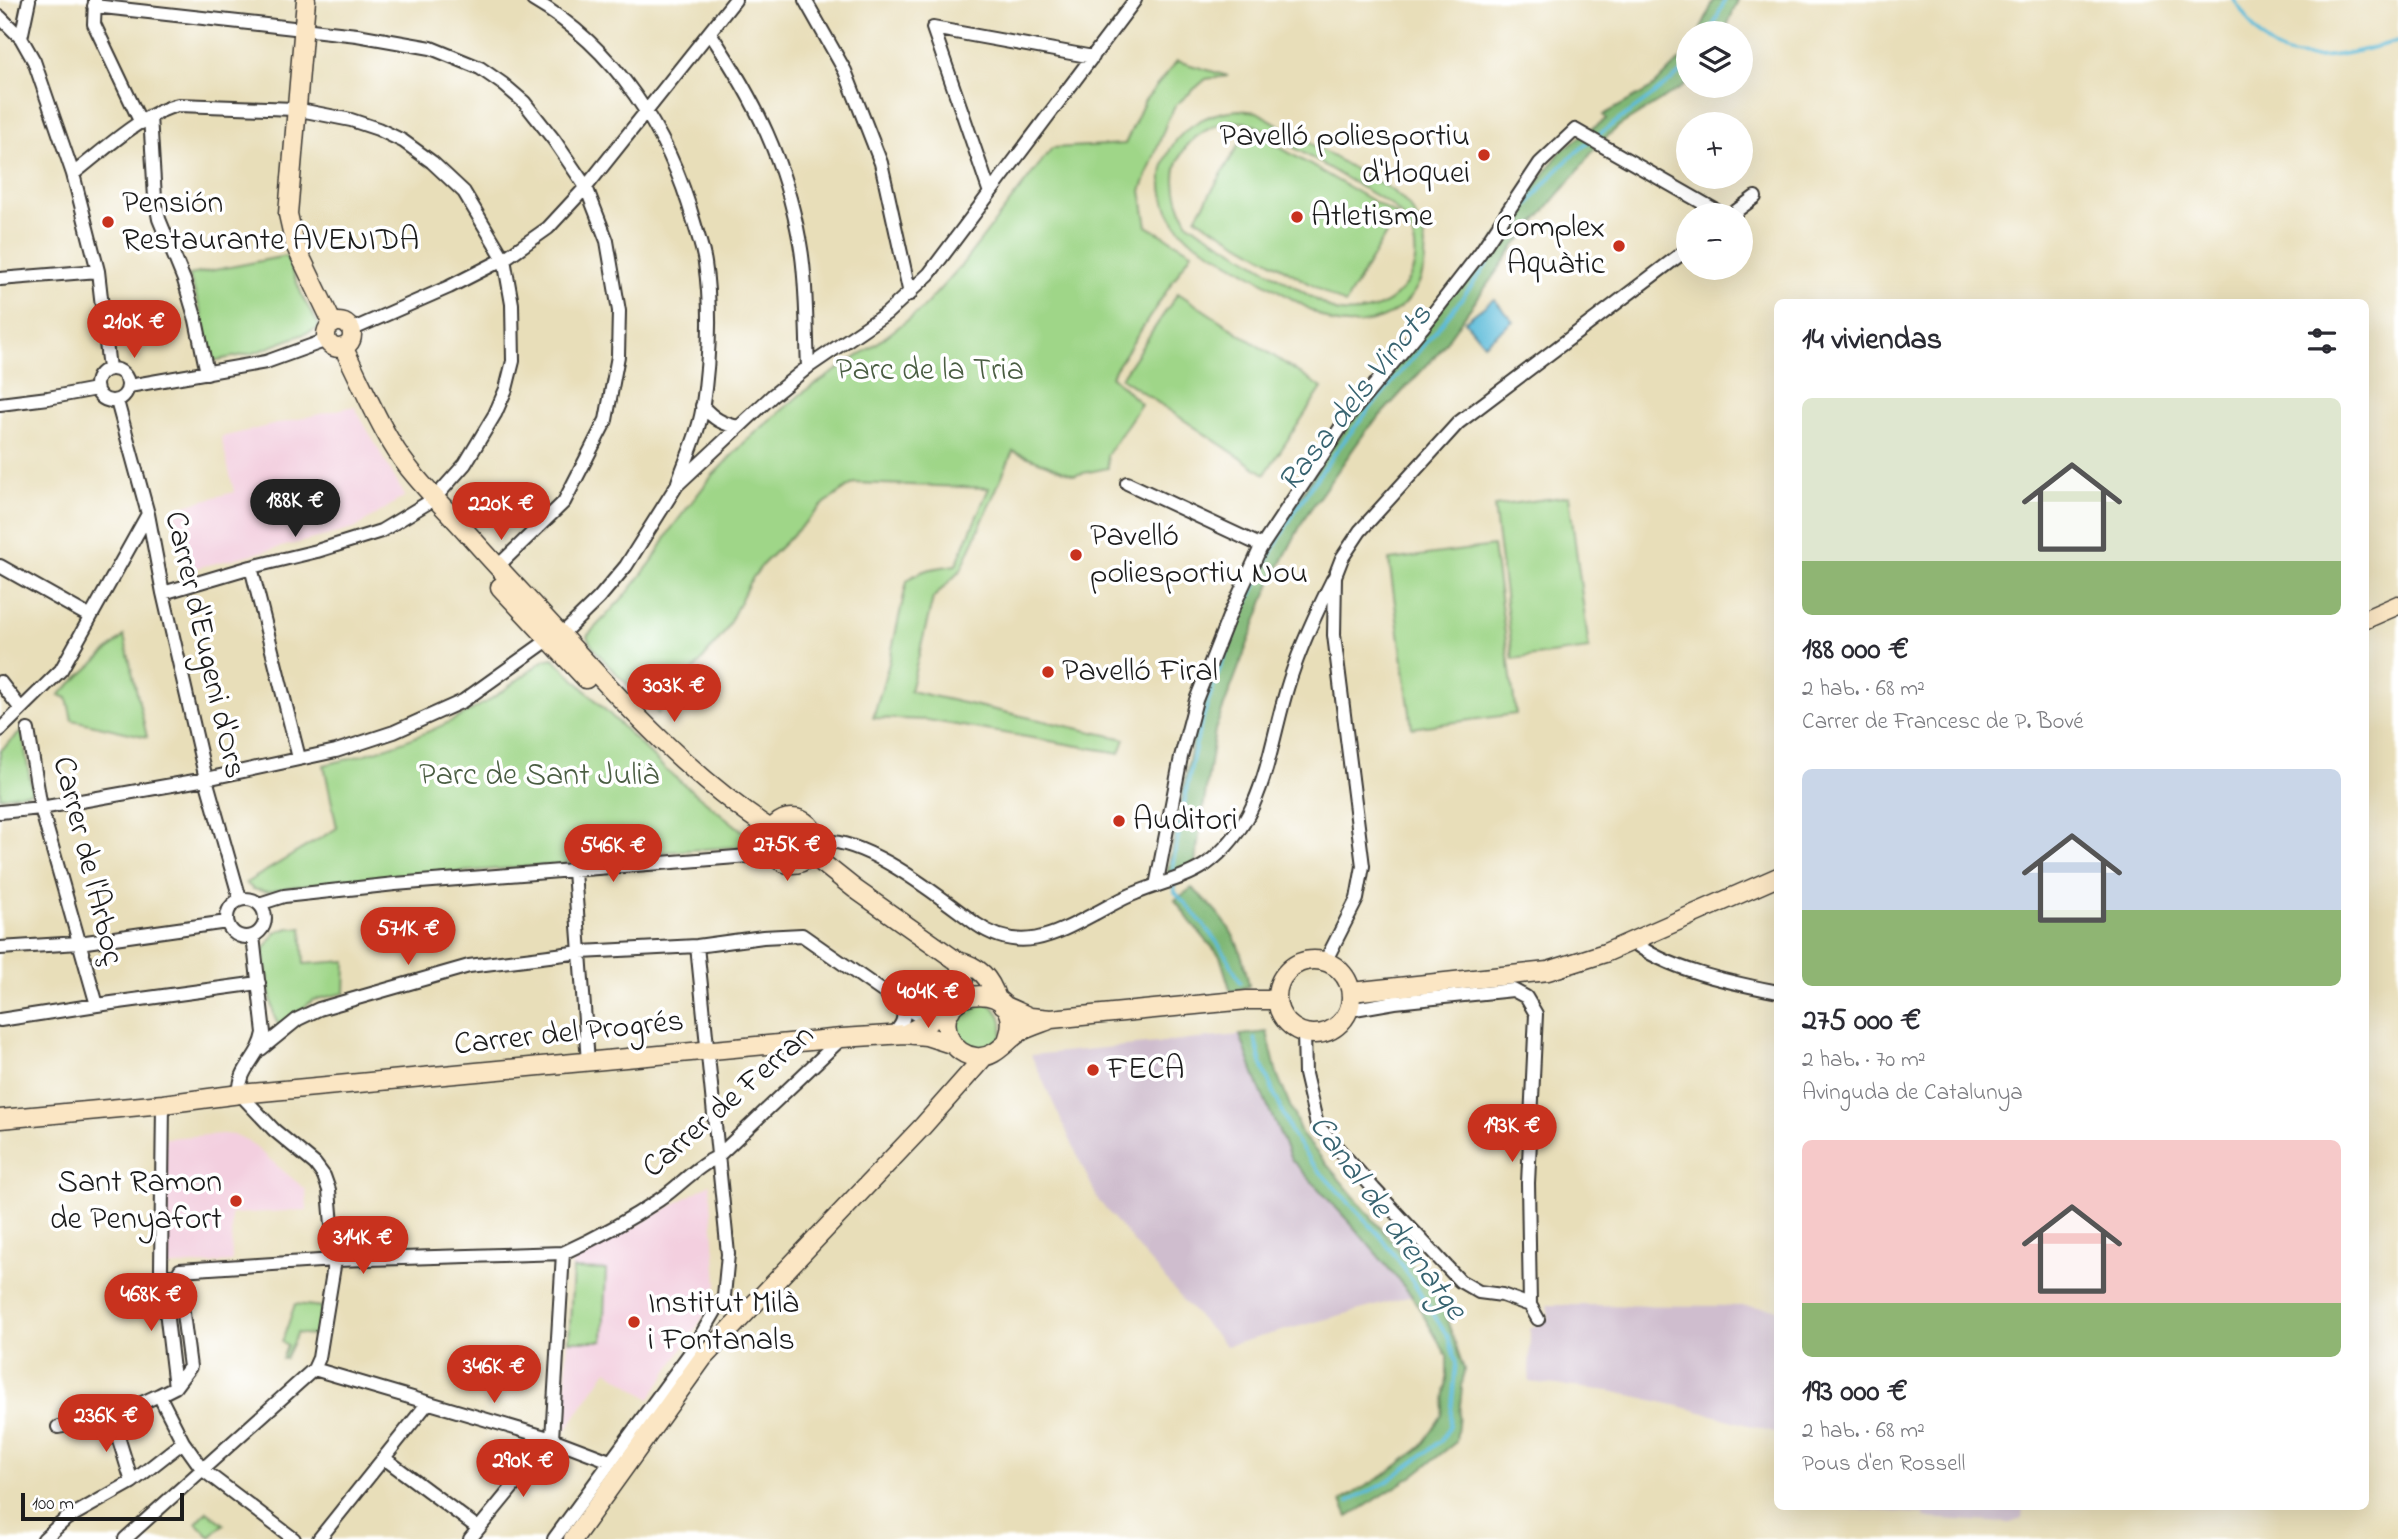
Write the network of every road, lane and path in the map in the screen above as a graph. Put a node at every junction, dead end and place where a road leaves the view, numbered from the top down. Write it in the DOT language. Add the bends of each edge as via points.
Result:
graph roads {
  1 [pos="29,0"];
  2 [pos="306,0"];
  3 [pos="533,0"];
  4 [pos="734,0"];
  5 [pos="805,0"];
  6 [pos="1135,0"];
  7 [pos="95,3"];
  8 [pos="0,17"];
  9 [pos="303,28"];
  10 [pos="710,33"];
  11 [pos="21,38"];
  12 [pos="1093,57"];
  13 [pos="295,109"];
  14 [pos="646,110"];
  15 [pos="146,120"];
  16 [pos="73,174"];
  17 [pos="586,187"];
  18 [pos="990,193"];
  19 [pos="1755,197"];
  20 [pos="1703,203"];
  21 [pos="1747,203"];
  22 [pos="1676,258"];
  23 [pos="504,259"];
  24 [pos="97,271"];
  25 [pos="0,279"];
  26 [pos="909,294"];
  27 [pos="351,330"];
  28 [pos="334,337"];
  29 [pos="808,367"];
  30 [pos="109,369"];
  31 [pos="207,373"];
  32 [pos="129,386"];
  33 [pos="96,389"];
  34 [pos="117,401"];
  35 [pos="0,404"];
  36 [pos="702,406"];
  37 [pos="739,427"];
  38 [pos="1127,483"];
  39 [pos="677,485"];
  40 [pos="434,499"];
  41 [pos="148,514"];
  42 [pos="1262,546"];
  43 [pos="0,566"];
  44 [pos="251,567"];
  45 [pos="497,567"];
  46 [pos="1335,576"];
  47 [pos="163,593"];
  48 [pos="2398,605"];
  49 [pos="1319,608"];
  50 [pos="89,616"];
  51 [pos="2369,618"];
  52 [pos="1335,619"];
  53 [pos="1310,627"];
  54 [pos="1334,635"];
  55 [pos="554,637"];
  56 [pos="0,682"];
  57 [pos="21,709"];
  58 [pos="0,730"];
  59 [pos="28,730"];
  60 [pos="299,758"];
  61 [pos="206,779"];
  62 [pos="41,808"];
  63 [pos="0,813"];
  64 [pos="771,840"];
  65 [pos="813,848"];
  66 [pos="574,871"];
  67 [pos="1774,879"];
  68 [pos="1156,886"];
  69 [pos="240,899"];
  70 [pos="259,904"];
  71 [pos="227,922"];
  72 [pos="253,936"];
  73 [pos="1632,941"];
  74 [pos="79,943"];
  75 [pos="697,946"];
  76 [pos="0,948"];
  77 [pos="581,952"];
  78 [pos="957,961"];
  79 [pos="1325,962"];
  80 [pos="259,984"];
  81 [pos="1774,991"];
  82 [pos="1277,1000"];
  83 [pos="1350,1001"];
  84 [pos="1000,1002"];
  85 [pos="97,1005"];
  86 [pos="902,1005"];
  87 [pos="949,1010"];
  88 [pos="1051,1019"];
  89 [pos="0,1020"];
  90 [pos="1304,1033"];
  91 [pos="898,1035"];
  92 [pos="842,1038"];
  93 [pos="1006,1043"];
  94 [pos="956,1047"];
  95 [pos="261,1048"];
  96 [pos="708,1049"];
  97 [pos="984,1057"];
  98 [pos="588,1062"];
  99 [pos="240,1094"];
  100 [pos="946,1102"];
  101 [pos="163,1104"];
  102 [pos="0,1119"];
  103 [pos="717,1157"];
  104 [pos="563,1253"];
  105 [pos="335,1260"];
  106 [pos="178,1275"];
  107 [pos="163,1277"];
  108 [pos="1530,1305"];
  109 [pos="1538,1319"];
  110 [pos="314,1368"];
  111 [pos="175,1387"];
  112 [pos="159,1395"];
  113 [pos="427,1404"];
  114 [pos="112,1417"];
  115 [pos="58,1427"];
  116 [pos="552,1439"];
  117 [pos="184,1442"];
  118 [pos="384,1458"];
  119 [pos="610,1461"];
  120 [pos="203,1470"];
  121 [pos="132,1482"];
  122 [pos="474,1534"];
  123 [pos="44,1539"];
  124 [pos="125,1539"];
  125 [pos="294,1539"];
  126 [pos="319,1539"];
  127 [pos="554,1539"];
  128 [pos="573,1539"];
  1 -- 11 [label="street"];
  2 -- 9 [label="street"];
  3 -- 14 [label="street" via="591,43"];
  4 -- 10 [label="street"];
  5 -- 26 [label="street" via="845,71 881,163"];
  6 -- 12 [label="street"];
  7 -- 9 [label="street"];
  7 -- 15 [label="street" via="94,24"];
  8 -- 11 [label="street"];
  9 -- 13 [label="street"];
  9 -- 17 [label="street" via="416,44 480,68 524,102"];
  10 -- 14 [label="street"];
  10 -- 29 [label="street" via="761,118 788,187 801,246"];
  11 -- 16 [label="street" via="42,78"];
  12 -- 18 [label="street"];
  12 -- 18 [label="street" via="933,28"];
  13 -- 15 [label="street" via="178,105"];
  13 -- 23 [label="street" via="378,129 425,156 464,192"];
  13 -- 28 [label="street" via="288,214 295,245"];
  14 -- 17 [label="street"];
  14 -- 36 [label="street" via="687,197 705,261 708,326"];
  15 -- 16 [label="street"];
  15 -- 31 [label="street" via="159,219 184,280"];
  16 -- 24 [label="street"];
  17 -- 23 [label="street" via="548,228"];
  17 -- 45 [label="street" via="607,241 619,311 618,356 606,420 564,502"];
  18 -- 26 [label="street"];
  19 -- 21 [label="street"];
  20 -- 42 [label="street" via="1575,130 1540,163 1480,253 1347,418"];
  22 -- 46 [label="street" via="1458,423 1360,531"];
  23 -- 27 [label="street"];
  23 -- 40 [label="street" via="513,329 513,360 506,388 465,464"];
  24 -- 25 [label="street"];
  24 -- 30 [label="street"];
  26 -- 29 [label="street"];
  27 -- 28 [label="street" via="352,338"];
  28 -- 31 [label="street" via="265,362"];
  28 -- 40 [label="street" via="390,441"];
  29 -- 37 [label="street"];
  30 -- 32 [label="street" via="124,373"];
  30 -- 33 [label="street" via="98,376"];
  31 -- 32 [label="street"];
  32 -- 34 [label="street"];
  33 -- 34 [label="street" via="103,399"];
  33 -- 35 [label="street"];
  34 -- 41 [label="street, Carrer d'Eugeni d'Ors"];
  36 -- 37 [label="street" via="713,418"];
  36 -- 39 [label="street"];
  37 -- 39 [label="street"];
  38 -- 42 [label="street"];
  39 -- 55 [label="street" via="626,566 591,607"];
  40 -- 44 [label="street" via="381,531"];
  40 -- 45 [label="street"];
  40 -- 55 [label="street" via="439,517"];
  41 -- 47 [label="street, Carrer d'Eugeni d'Ors"];
  41 -- 50 [label="street"];
  42 -- 68 [label="street" via="1196,700"];
  43 -- 50 [label="street"];
  44 -- 47 [label="street"];
  44 -- 60 [label="street"];
  45 -- 55 [label="street"];
  46 -- 49 [label="street"];
  46 -- 52 [label="street"];
  47 -- 61 [label="street, Carrer d'Eugeni d'Ors"];
  48 -- 51 [label="street"];
  49 -- 52 [label="street"];
  49 -- 53 [label="street"];
  49 -- 54 [label="street"];
  50 -- 57 [label="street" via="61,670"];
  52 -- 54 [label="street"];
  53 -- 54 [label="street"];
  53 -- 68 [label="street" via="1290,678 1250,815 1206,864"];
  54 -- 79 [label="street" via="1363,866 1357,899"];
  55 -- 60 [label="street" via="464,701 394,732"];
  55 -- 64 [label="street"];
  56 -- 57 [label="street"];
  57 -- 58 [label="street"];
  59 -- 62 [label="street, Carrer de l'Arboç"];
  60 -- 61 [label="street"];
  61 -- 62 [label="street"];
  61 -- 69 [label="street, Carrer d'Eugeni d'Ors"];
  62 -- 63 [label="street"];
  62 -- 74 [label="street, Carrer de l'Arboç"];
  64 -- 65 [label="street" via="774,856 786,863 800,863"];
  64 -- 65 [label="street" via="783,821 798,819 810,828"];
  64 -- 66 [label="street" via="749,856"];
  65 -- 68 [label="street" via="828,839 861,848 992,934 1012,940 1043,939"];
  65 -- 78 [label="street" via="855,889"];
  66 -- 70 [label="street" via="394,884 284,896"];
  66 -- 77 [label="street"];
  67 -- 73 [label="street"];
  69 -- 70 [label="street"];
  69 -- 71 [label="street" via="228,911"];
  70 -- 72 [label="street" via="265,920"];
  71 -- 72 [label="street" via="240,937"];
  71 -- 74 [label="street"];
  72 -- 80 [label="street"];
  73 -- 81 [label="street" via="1668,962"];
  73 -- 83 [label="street" via="1548,971"];
  74 -- 76 [label="street"];
  74 -- 85 [label="street, Carrer de l'Arboç"];
  75 -- 77 [label="street"];
  75 -- 86 [label="street" via="802,935"];
  75 -- 96 [label="street"];
  77 -- 95 [label="street" via="469,966 319,1009"];
  77 -- 98 [label="street"];
  78 -- 84 [label="street" via="968,963 991,980"];
  78 -- 87 [label="street" via="965,980"];
  79 -- 82 [label="street" via="1295,965 1279,983"];
  79 -- 83 [label="street" via="1346,979"];
  80 -- 85 [label="street"];
  80 -- 95 [label="street"];
  82 -- 88 [label="street"];
  82 -- 90 [label="street" via="1280,1014"];
  83 -- 90 [label="street" via="1343,1019 1332,1030"];
  83 -- 108 [label="street" via="1395,1002 1513,990 1526,997 1536,1014 1528,1183"];
  84 -- 87 [label="street" via="973,994"];
  84 -- 88 [label="street" via="1030,1017"];
  84 -- 93 [label="street" via="1011,1023"];
  85 -- 89 [label="street"];
  86 -- 87 [label="street" via="921,1017"];
  86 -- 91 [label="street" via="905,1015"];
  87 -- 91 [label="street, Carrer del Progrés"];
  87 -- 94 [label="street" via="947,1028"];
  88 -- 93 [label="street"];
  90 -- 108 [label="street" via="1305,1073 1317,1125 1460,1281 1479,1292"];
  91 -- 92 [label="street, Carrer del Progrés"];
  91 -- 94 [label="street, Carrer del Progrés" via="926,1036"];
  92 -- 96 [label="street, Carrer del Progrés"];
  92 -- 103 [label="street, Carrer de Ferran"];
  93 -- 97 [label="street"];
  94 -- 97 [label="street" via="966,1055"];
  94 -- 100 [label="street" via="957,1077"];
  95 -- 99 [label="street" via="239,1079"];
  96 -- 98 [label="street, Carrer del Progrés"];
  96 -- 103 [label="street"];
  97 -- 100 [label="street"];
  98 -- 99 [label="street, Carrer del Progrés"];
  99 -- 101 [label="street, Carrer del Progrés"];
  99 -- 105 [label="street" via="324,1176"];
  100 -- 128 [label="street" via="704,1358"];
  101 -- 102 [label="street, Carrer del Progrés"];
  101 -- 107 [label="street"];
  103 -- 104 [label="street, Carrer de Ferran" via="703,1163 661,1199"];
  103 -- 119 [label="street" via="728,1254 724,1296 693,1349"];
  104 -- 105 [label="street, Carrer de Ferran"];
  104 -- 116 [label="street"];
  105 -- 106 [label="street, Carrer de Ferran" via="180,1270"];
  105 -- 110 [label="street" via="320,1358"];
  106 -- 107 [label="street, Carrer de Ferran"];
  106 -- 111 [label="street" via="190,1367"];
  107 -- 111 [label="street"];
  108 -- 109 [label="street"];
  110 -- 113 [label="street"];
  110 -- 120 [label="street"];
  111 -- 112 [label="street"];
  112 -- 114 [label="street"];
  112 -- 117 [label="street"];
  113 -- 116 [label="street"];
  113 -- 118 [label="street"];
  114 -- 115 [label="street"];
  114 -- 121 [label="street"];
  116 -- 119 [label="street"];
  116 -- 122 [label="street"];
  117 -- 120 [label="street"];
  117 -- 121 [label="street"];
  118 -- 122 [label="street"];
  118 -- 126 [label="street"];
  119 -- 127 [label="street"];
  120 -- 124 [label="street"];
  120 -- 125 [label="street"];
  121 -- 123 [label="street" via="66,1519"];
}
